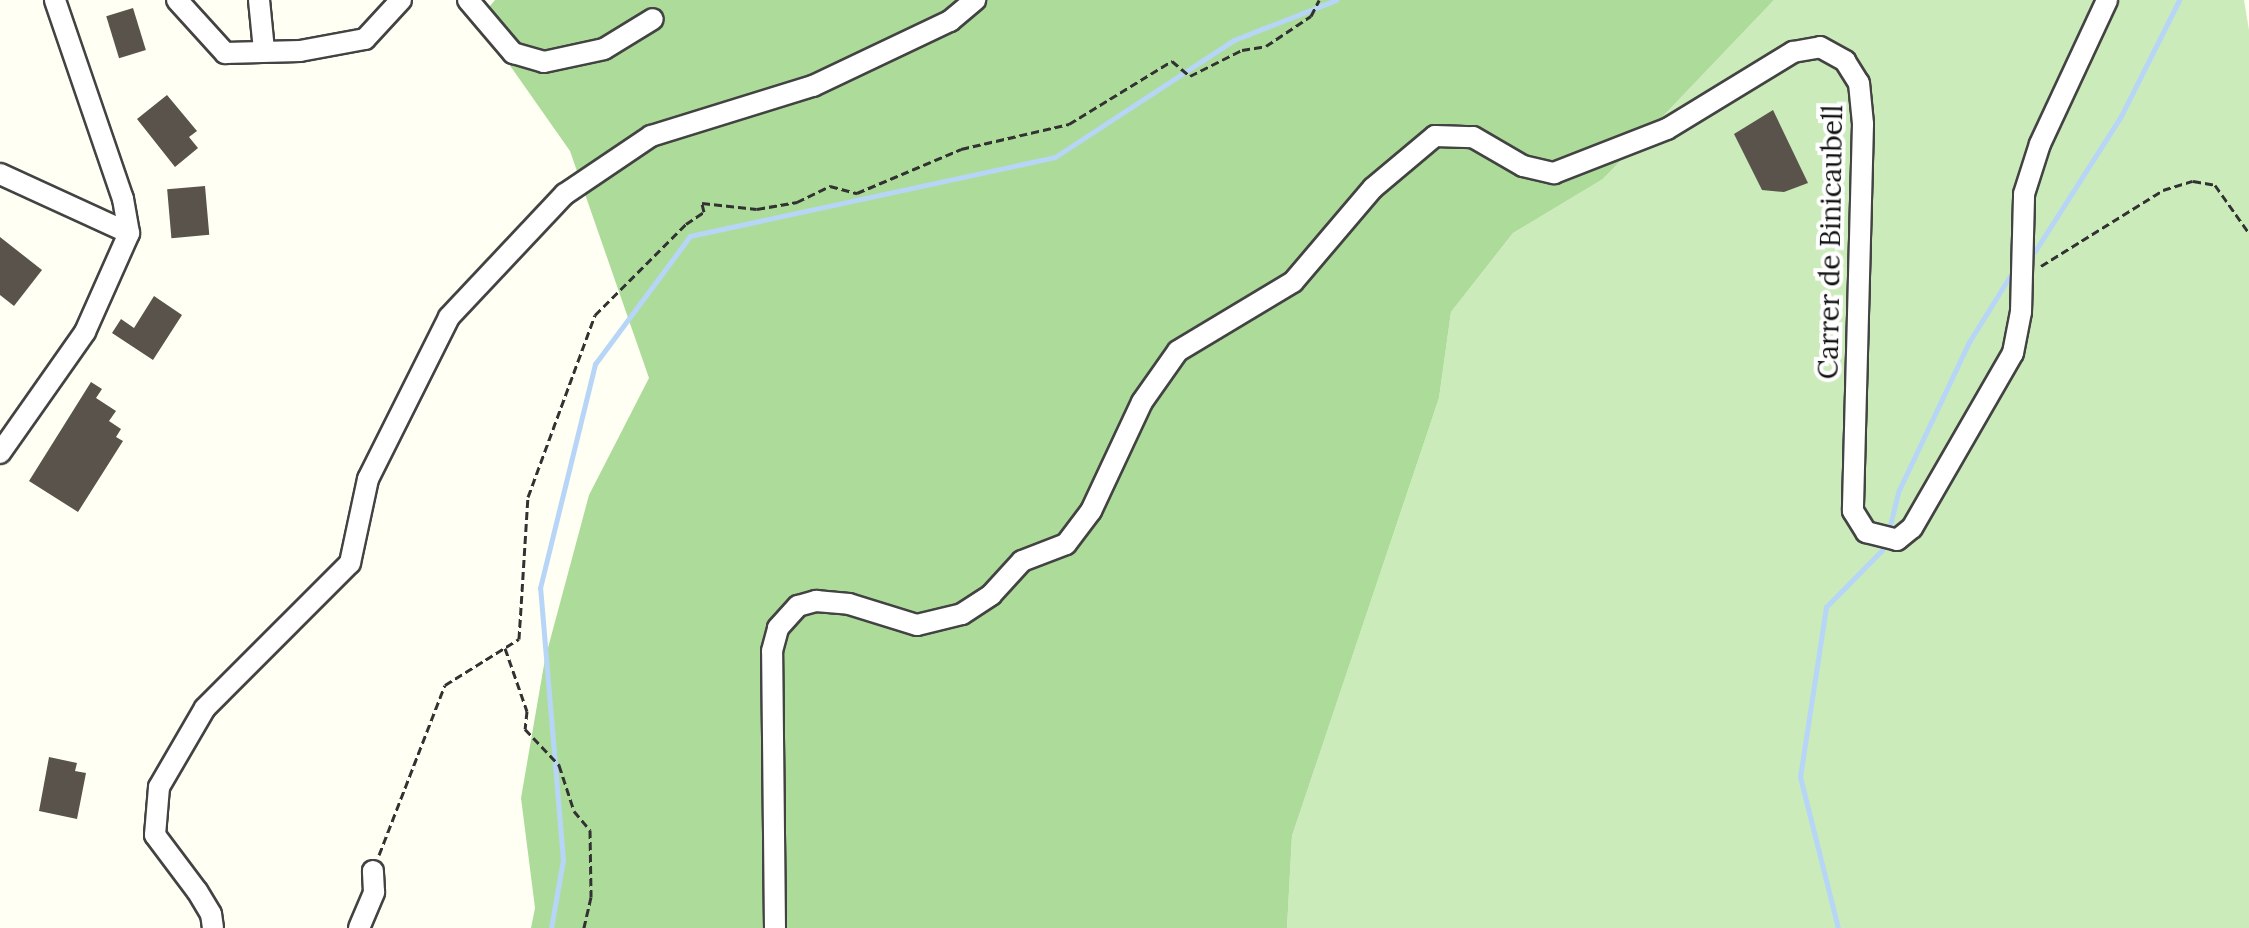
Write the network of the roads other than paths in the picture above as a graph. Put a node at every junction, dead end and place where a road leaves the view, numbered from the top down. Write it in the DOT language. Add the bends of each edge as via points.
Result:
graph roads {
  1 [pos="55,0"];
  2 [pos="177,0"];
  3 [pos="259,0"];
  4 [pos="401,0"];
  5 [pos="468,0"];
  6 [pos="975,0"];
  7 [pos="2107,0"];
  8 [pos="653,19"];
  9 [pos="264,50"];
  10 [pos="0,174"];
  11 [pos="129,233"];
  12 [pos="0,453"];
  13 [pos="373,871"];
  14 [pos="213,928"];
  15 [pos="359,928"];
  16 [pos="775,928"];
  1 -- 11 [label="street" via="123,199"];
  2 -- 9 [label="street" via="225,53"];
  3 -- 9 [label="street"];
  4 -- 9 [label="street" via="365,39 300,51"];
  5 -- 8 [label="street" via="513,53 544,62 604,49"];
  6 -- 14 [label="street" via="950,21 813,86 651,136 565,194 449,317 368,479 350,563 205,708 159,787 155,835 197,891"];
  7 -- 16 [label="street, Carrer de Binicaubell" via="2040,144 2024,194 2013,353 1912,528 1897,540 1866,532 1853,511 1863,124 1859,83 1845,61 1820,47 1793,52 1667,129 1554,173 1523,166 1473,137 1435,136 1373,188 1293,282 1178,351 1142,402 1091,511 1066,544 1022,561 991,595 962,614 917,625 849,604 816,601 798,606 778,628 772,651"];
  10 -- 11 [label="street"];
  11 -- 12 [label="street" via="85,332"];
  13 -- 15 [label="street" via="374,892"];
}
